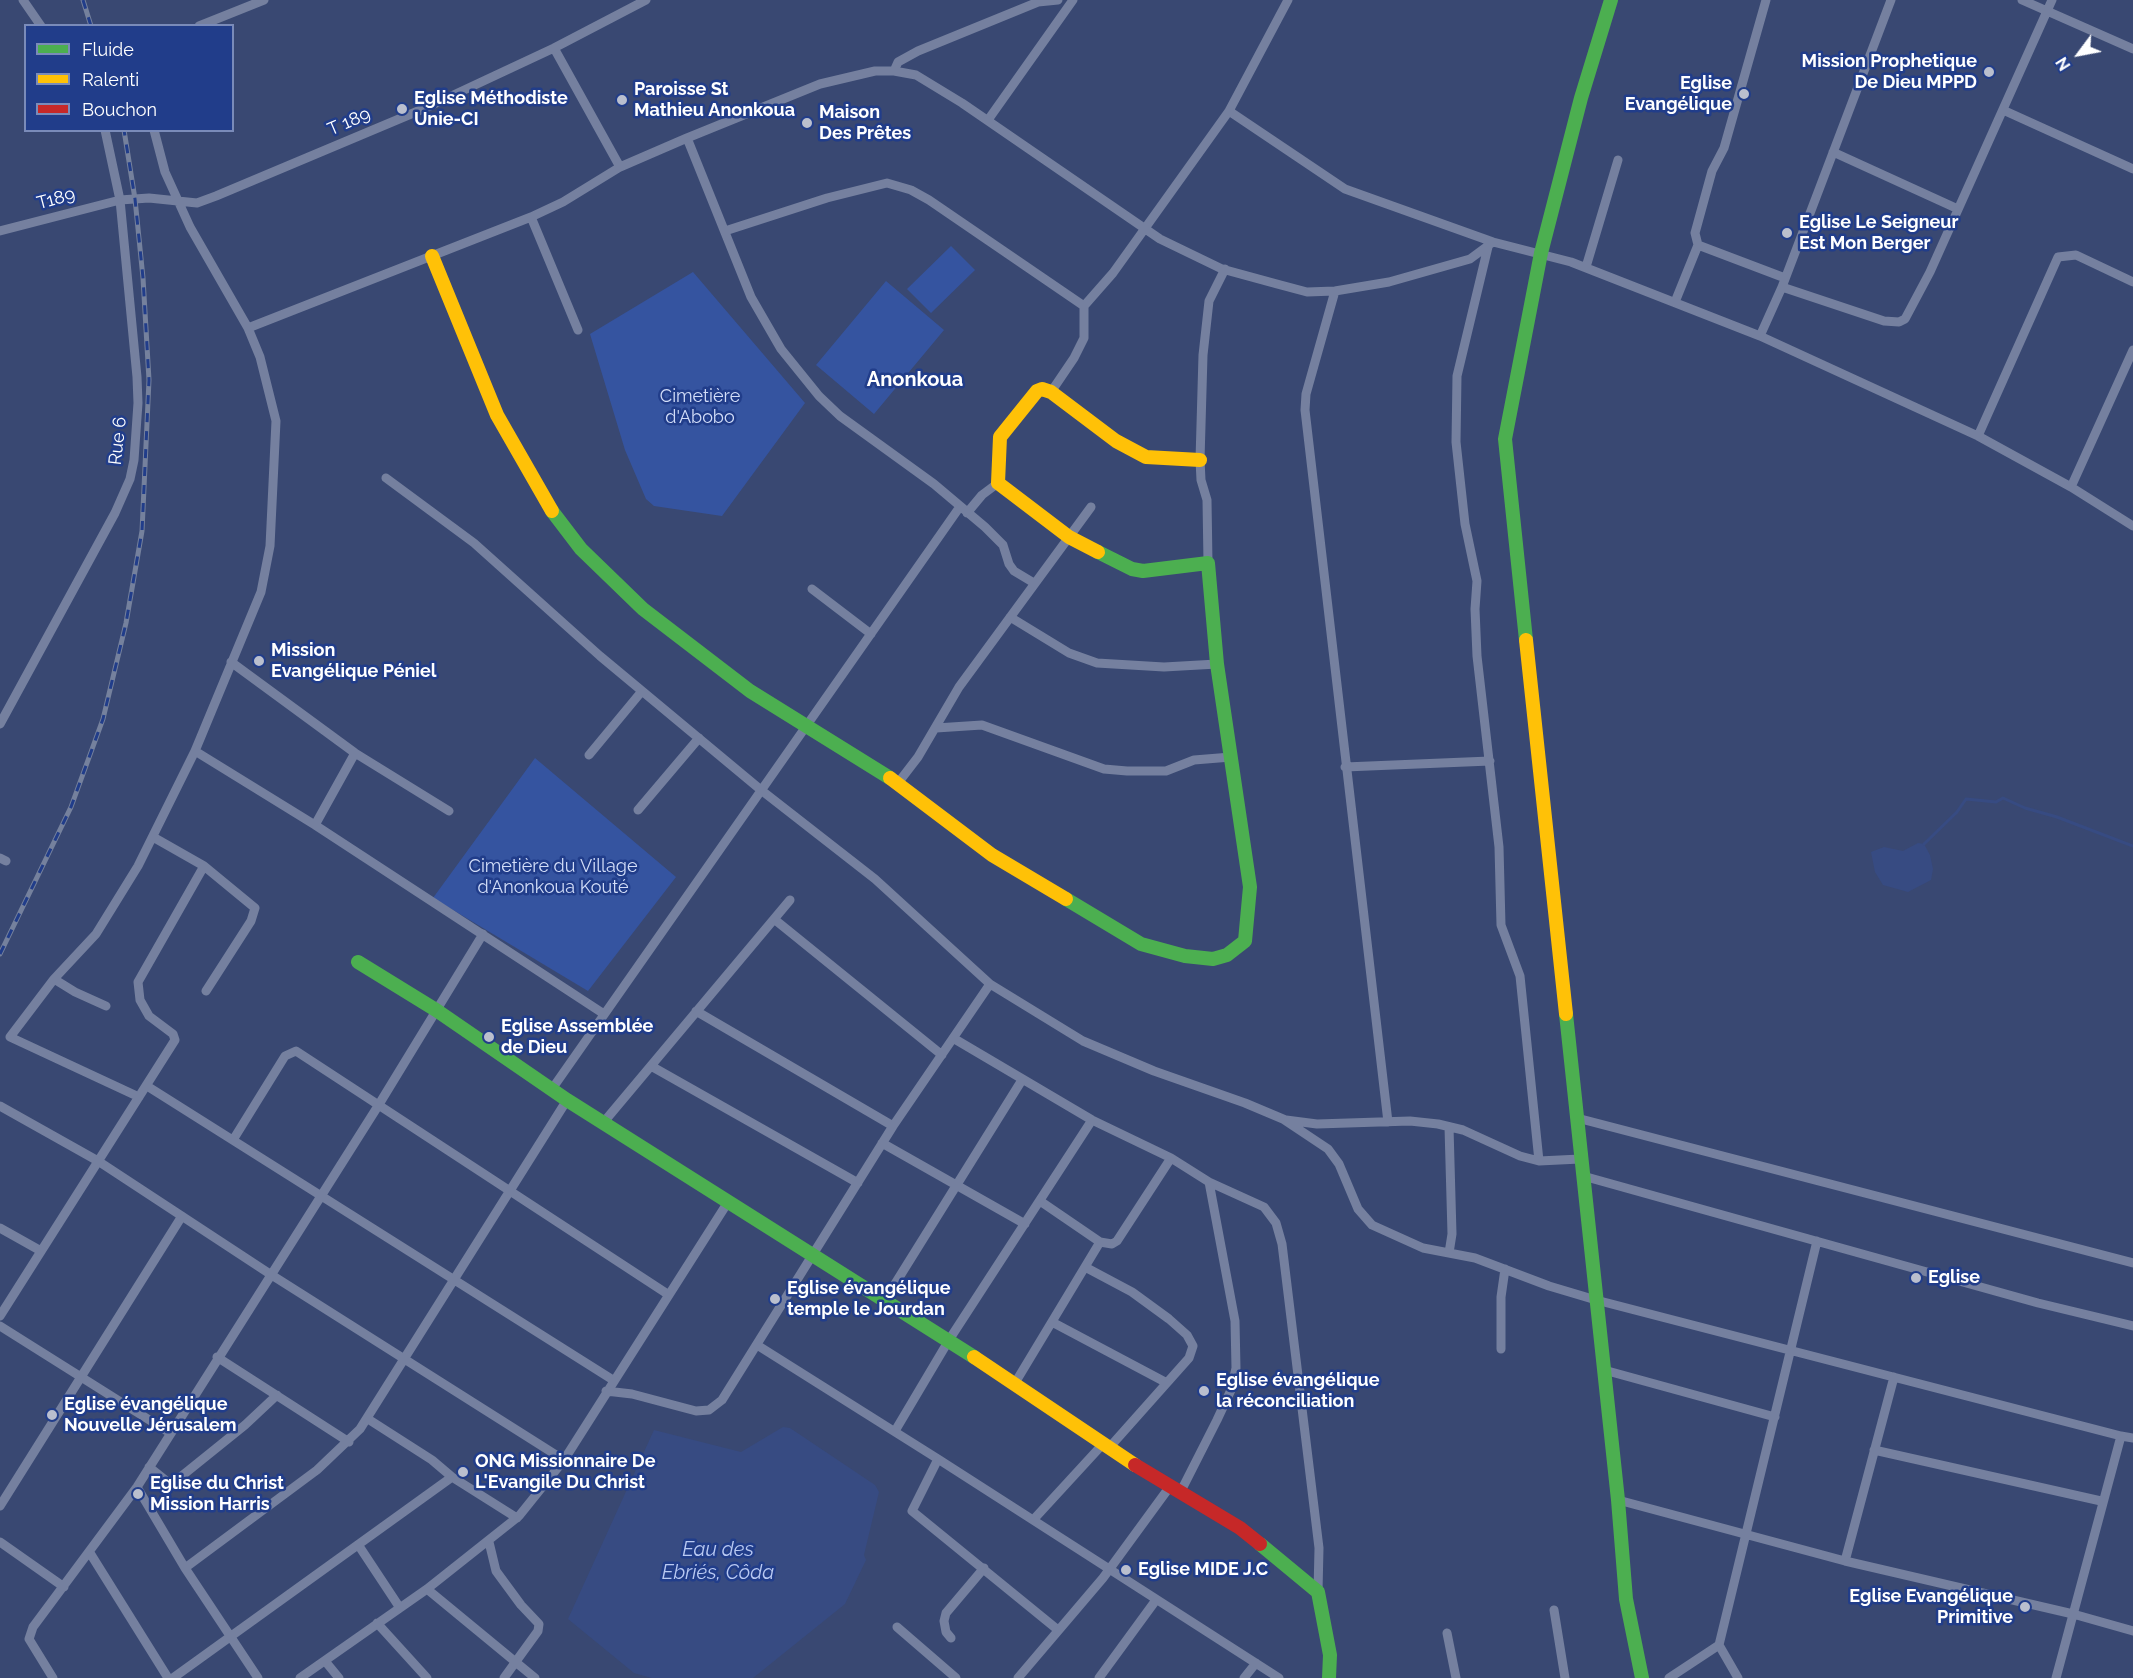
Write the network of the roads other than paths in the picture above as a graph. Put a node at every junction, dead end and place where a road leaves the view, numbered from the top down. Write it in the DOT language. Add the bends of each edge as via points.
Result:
graph roads {
  1 [pos="23,0"];
  2 [pos="264,0"];
  3 [pos="646,0"];
  4 [pos="1058,0"];
  5 [pos="1073,0"];
  6 [pos="1288,0"];
  7 [pos="1611,0"];
  8 [pos="1766,0"];
  9 [pos="1891,0"];
  10 [pos="2022,0"];
  11 [pos="2052,0"];
  12 [pos="2048,12"];
  13 [pos="40,24"];
  14 [pos="204,24"];
  15 [pos="554,48"];
  16 [pos="2133,49"];
  17 [pos="894,71"];
  18 [pos="2003,110"];
  19 [pos="1229,111"];
  20 [pos="988,120"];
  21 [pos="105,132"];
  22 [pos="155,132"];
  23 [pos="687,138"];
  24 [pos="1833,152"];
  25 [pos="1618,160"];
  26 [pos="620,167"];
  27 [pos="2133,169"];
  28 [pos="120,200"];
  29 [pos="181,202"];
  30 [pos="1958,209"];
  31 [pos="531,217"];
  32 [pos="1144,229"];
  33 [pos="0,231"];
  34 [pos="724,231"];
  35 [pos="1490,245"];
  36 [pos="1698,245"];
  37 [pos="1541,253"];
  38 [pos="432,256"];
  39 [pos="1586,267"];
  40 [pos="1225,269"];
  41 [pos="2133,282"];
  42 [pos="1784,283"];
  43 [pos="1335,291"];
  44 [pos="1675,302"];
  45 [pos="1084,306"];
  46 [pos="248,328"];
  47 [pos="578,330"];
  48 [pos="1760,336"];
  49 [pos="2133,350"];
  50 [pos="1051,392"];
  51 [pos="1978,436"];
  52 [pos="1200,460"];
  53 [pos="386,478"];
  54 [pos="998,483"];
  55 [pos="2071,487"];
  56 [pos="1091,507"];
  57 [pos="963,510"];
  58 [pos="2133,526"];
  59 [pos="1069,537"];
  60 [pos="1208,563"];
  61 [pos="1034,583"];
  62 [pos="812,589"];
  63 [pos="1010,617"];
  64 [pos="871,634"];
  65 [pos="231,662"];
  66 [pos="1217,664"];
  67 [pos="642,691"];
  68 [pos="0,724"];
  69 [pos="806,726"];
  70 [pos="936,728"];
  71 [pos="699,738"];
  72 [pos="195,751"];
  73 [pos="355,753"];
  74 [pos="588,755"];
  75 [pos="1231,757"];
  76 [pos="1490,761"];
  77 [pos="1346,768"];
  78 [pos="898,783"];
  79 [pos="761,790"];
  80 [pos="638,810"];
  81 [pos="449,811"];
  82 [pos="315,825"];
  83 [pos="153,837"];
  84 [pos="204,866"];
  85 [pos="790,900"];
  86 [pos="774,919"];
  87 [pos="483,934"];
  88 [pos="358,962"];
  89 [pos="54,979"];
  90 [pos="990,984"];
  91 [pos="206,991"];
  92 [pos="106,1006"];
  93 [pos="436,1010"];
  94 [pos="696,1011"];
  95 [pos="604,1014"];
  96 [pos="953,1038"];
  97 [pos="942,1054"];
  98 [pos="651,1066"];
  99 [pos="1023,1080"];
  100 [pos="147,1086"];
  101 [pos="552,1089"];
  102 [pos="139,1097"];
  103 [pos="567,1100"];
  104 [pos="0,1106"];
  105 [pos="378,1106"];
  106 [pos="1577,1118"];
  107 [pos="1283,1119"];
  108 [pos="1092,1120"];
  109 [pos="1388,1122"];
  110 [pos="603,1123"];
  111 [pos="893,1126"];
  112 [pos="1449,1127"];
  113 [pos="233,1140"];
  114 [pos="882,1143"];
  115 [pos="1171,1158"];
  116 [pos="1580,1159"];
  117 [pos="98,1161"];
  118 [pos="1539,1161"];
  119 [pos="1583,1176"];
  120 [pos="1209,1182"];
  121 [pos="858,1183"];
  122 [pos="957,1185"];
  123 [pos="511,1192"];
  124 [pos="322,1196"];
  125 [pos="1040,1201"];
  126 [pos="728,1202"];
  127 [pos="182,1216"];
  128 [pos="1025,1224"];
  129 [pos="0,1228"];
  130 [pos="1817,1241"];
  131 [pos="1100,1242"];
  132 [pos="41,1251"];
  133 [pos="1449,1253"];
  134 [pos="813,1254"];
  135 [pos="2133,1263"];
  136 [pos="1085,1267"];
  137 [pos="1505,1269"];
  138 [pos="270,1274"];
  139 [pos="455,1282"];
  140 [pos="669,1295"];
  141 [pos="1596,1299"];
  142 [pos="885,1300"];
  143 [pos="0,1316"];
  144 [pos="1052,1322"];
  145 [pos="0,1326"];
  146 [pos="2133,1326"];
  147 [pos="949,1340"];
  148 [pos="757,1345"];
  149 [pos="1501,1349"];
  150 [pos="1791,1350"];
  151 [pos="217,1357"];
  152 [pos="405,1359"];
  153 [pos="1604,1370"];
  154 [pos="1894,1377"];
  155 [pos="81,1378"];
  156 [pos="613,1380"];
  157 [pos="1015,1383"];
  158 [pos="1167,1383"];
  159 [pos="606,1391"];
  160 [pos="277,1395"];
  161 [pos="1775,1417"];
  162 [pos="368,1419"];
  163 [pos="895,1431"];
  164 [pos="170,1433"];
  165 [pos="2121,1436"];
  166 [pos="2133,1438"];
  167 [pos="349,1442"];
  168 [pos="1105,1447"];
  169 [pos="1874,1450"];
  170 [pos="938,1459"];
  171 [pos="564,1460"];
  172 [pos="149,1467"];
  173 [pos="452,1477"];
  174 [pos="136,1487"];
  175 [pos="1176,1488"];
  176 [pos="1618,1500"];
  177 [pos="2102,1501"];
  178 [pos="0,1506"];
  179 [pos="517,1518"];
  180 [pos="1034,1519"];
  181 [pos="1746,1534"];
  182 [pos="489,1542"];
  183 [pos="359,1546"];
  184 [pos="3,1547"];
  185 [pos="90,1553"];
  186 [pos="1845,1561"];
  187 [pos="185,1568"];
  188 [pos="984,1568"];
  189 [pos="1109,1570"];
  190 [pos="64,1587"];
  191 [pos="427,1589"];
  192 [pos="1318,1592"];
  193 [pos="1156,1600"];
  194 [pos="400,1608"];
  195 [pos="1554,1610"];
  196 [pos="2073,1614"];
  197 [pos="377,1623"];
  198 [pos="897,1627"];
  199 [pos="1058,1630"];
  200 [pos="2133,1631"];
  201 [pos="1447,1633"];
  202 [pos="232,1635"];
  203 [pos="951,1638"];
  204 [pos="1719,1645"];
  205 [pos="325,1660"];
  206 [pos="517,1663"];
  207 [pos="1256,1663"];
  208 [pos="53,1678"];
  209 [pos="168,1678"];
  210 [pos="173,1678"];
  211 [pos="258,1678"];
  212 [pos="300,1678"];
  213 [pos="339,1678"];
  214 [pos="427,1678"];
  215 [pos="504,1678"];
  216 [pos="535,1678"];
  217 [pos="956,1678"];
  218 [pos="1018,1678"];
  219 [pos="1099,1678"];
  220 [pos="1244,1678"];
  221 [pos="1279,1678"];
  222 [pos="1329,1678"];
  223 [pos="1456,1678"];
  224 [pos="1565,1678"];
  225 [pos="1642,1678"];
  226 [pos="1669,1678"];
  227 [pos="1738,1678"];
  228 [pos="2056,1678"];
  1 -- 13 [label="street"];
  2 -- 14 [label="street"];
  3 -- 15 [label="street, T 189"];
  4 -- 17 [label="street" via="1038,2 918,51 898,62"];
  5 -- 20 [label="street"];
  6 -- 19 [label="street"];
  7 -- 37 [label="street"];
  8 -- 36 [label="street" via="1724,148 1712,171 1695,233"];
  9 -- 24 [label="street"];
  10 -- 12 [label="street"];
  11 -- 12 [label="street"];
  12 -- 16 [label="street"];
  12 -- 18 [label="street"];
  15 -- 26 [label="street"];
  15 -- 29 [label="street, T 189" via="242,186 197,203"];
  17 -- 20 [label="street" via="916,75"];
  17 -- 23 [label="street" via="875,71 820,84"];
  18 -- 27 [label="street"];
  18 -- 30 [label="street"];
  19 -- 32 [label="street"];
  19 -- 35 [label="street" via="1345,189"];
  20 -- 32 [label="street"];
  21 -- 28 [label="street, Rue 6"];
  22 -- 29 [label="street" via="165,171"];
  23 -- 26 [label="street"];
  23 -- 34 [label="street"];
  24 -- 30 [label="street"];
  24 -- 42 [label="street"];
  25 -- 39 [label="street"];
  26 -- 31 [label="street"];
  28 -- 29 [label="street, T 189"];
  28 -- 33 [label="street, T189"];
  28 -- 68 [label="street, Rue 6" via="138,394 130,479"];
  29 -- 46 [label="street" via="190,227"];
  30 -- 42 [label="street" via="1930,272 1905,319 1899,322 1884,321"];
  31 -- 38 [label="street"];
  31 -- 47 [label="street"];
  32 -- 40 [label="street" via="1185,253"];
  32 -- 45 [label="street"];
  34 -- 45 [label="street" via="887,183 929,200"];
  34 -- 57 [label="street" via="771,334 819,396"];
  35 -- 37 [label="street"];
  35 -- 43 [label="street" via="1470,259 1389,282"];
  35 -- 76 [label="street" via="1457,376 1456,442 1465,524 1477,581 1478,656"];
  36 -- 42 [label="street"];
  36 -- 44 [label="street"];
  37 -- 39 [label="street"];
  37 -- 106 [label="street" via="1504,439"];
  38 -- 46 [label="street"];
  38 -- 69 [label="street" via="497,415 561,525 581,549 671,632 750,691"];
  39 -- 44 [label="street"];
  40 -- 43 [label="street" via="1301,290"];
  40 -- 52 [label="street" via="1209,301"];
  41 -- 51 [label="street" via="2076,255 2058,257"];
  42 -- 48 [label="street"];
  43 -- 77 [label="street" via="1305,410"];
  44 -- 48 [label="street"];
  45 -- 50 [label="street" via="1083,338"];
  46 -- 65 [label="street" via="270,390 276,435 270,546 264,581"];
  48 -- 51 [label="street"];
  49 -- 55 [label="street"];
  50 -- 52 [label="street" via="1086,420 1146,457"];
  50 -- 54 [label="street" via="1036,390 1000,437"];
  51 -- 55 [label="street"];
  52 -- 60 [label="street" via="1207,500"];
  53 -- 67 [label="street" via="474,543"];
  54 -- 57 [label="street"];
  54 -- 59 [label="street"];
  55 -- 58 [label="street"];
  56 -- 59 [label="street"];
  57 -- 61 [label="street" via="998,538 1014,571"];
  57 -- 64 [label="street"];
  59 -- 60 [label="street" via="1132,569"];
  59 -- 61 [label="street"];
  60 -- 66 [label="street"];
  61 -- 63 [label="street"];
  62 -- 64 [label="street"];
  63 -- 66 [label="street" via="1062,649 1097,663 1164,667"];
  63 -- 70 [label="street" via="950,701"];
  64 -- 69 [label="street"];
  65 -- 72 [label="street"];
  65 -- 73 [label="street"];
  66 -- 75 [label="street"];
  67 -- 71 [label="street"];
  67 -- 74 [label="street"];
  69 -- 78 [label="street"];
  69 -- 79 [label="street"];
  70 -- 75 [label="street" via="982,725 1104,769 1166,771 1194,760"];
  70 -- 78 [label="street"];
  71 -- 79 [label="street"];
  71 -- 80 [label="street"];
  72 -- 82 [label="street"];
  72 -- 83 [label="street"];
  73 -- 81 [label="street"];
  73 -- 82 [label="street"];
  75 -- 78 [label="street" via="1250,887 1247,932 1238,949 1213,959 1141,944 992,855"];
  76 -- 77 [label="street"];
  76 -- 118 [label="street" via="1499,847 1501,925 1520,976"];
  77 -- 109 [label="street"];
  79 -- 90 [label="street" via="875,879"];
  79 -- 95 [label="street"];
  82 -- 87 [label="street"];
  83 -- 84 [label="street"];
  83 -- 89 [label="street" via="107,919"];
  84 -- 91 [label="street" via="255,908 251,921"];
  84 -- 100 [label="street" via="138,982 140,1000 149,1016 173,1034 175,1040"];
  85 -- 86 [label="street"];
  86 -- 94 [label="street"];
  86 -- 97 [label="street"];
  87 -- 93 [label="street"];
  87 -- 95 [label="street"];
  88 -- 93 [label="street"];
  89 -- 92 [label="street"];
  89 -- 102 [label="street" via="10,1037"];
  90 -- 96 [label="street"];
  90 -- 107 [label="street" via="1083,1041"];
  93 -- 101 [label="street"];
  93 -- 105 [label="street"];
  94 -- 98 [label="street"];
  94 -- 111 [label="street"];
  95 -- 101 [label="street"];
  96 -- 97 [label="street"];
  96 -- 99 [label="street"];
  97 -- 111 [label="street"];
  98 -- 110 [label="street"];
  98 -- 121 [label="street"];
  99 -- 108 [label="street"];
  99 -- 122 [label="street"];
  100 -- 102 [label="street"];
  100 -- 113 [label="street"];
  101 -- 103 [label="street"];
  102 -- 117 [label="street"];
  103 -- 110 [label="street"];
  103 -- 123 [label="street"];
  104 -- 117 [label="street"];
  105 -- 113 [label="street" via="296,1051 285,1056"];
  105 -- 123 [label="street"];
  105 -- 124 [label="street"];
  106 -- 116 [label="street"];
  106 -- 135 [label="street"];
  107 -- 109 [label="street" via="1317,1124"];
  107 -- 133 [label="street" via="1329,1149 1358,1209 1372,1225 1423,1248"];
  108 -- 115 [label="street"];
  108 -- 125 [label="street"];
  109 -- 112 [label="street"];
  110 -- 126 [label="street"];
  111 -- 114 [label="street"];
  112 -- 118 [label="street"];
  112 -- 133 [label="street"];
  113 -- 124 [label="street"];
  114 -- 121 [label="street"];
  114 -- 122 [label="street"];
  115 -- 120 [label="street"];
  115 -- 131 [label="street" via="1117,1241"];
  116 -- 118 [label="street"];
  116 -- 119 [label="street"];
  117 -- 127 [label="street"];
  117 -- 132 [label="street"];
  119 -- 130 [label="street"];
  119 -- 141 [label="street"];
  120 -- 175 [label="street" via="1235,1321 1236,1368 1222,1410"];
  120 -- 192 [label="street" via="1264,1207 1276,1223 1282,1244 1319,1548"];
  121 -- 134 [label="street"];
  122 -- 128 [label="street"];
  122 -- 142 [label="street"];
  123 -- 139 [label="street"];
  123 -- 140 [label="street"];
  124 -- 138 [label="street"];
  124 -- 139 [label="street"];
  125 -- 128 [label="street"];
  125 -- 131 [label="street"];
  126 -- 134 [label="street"];
  126 -- 140 [label="street"];
  127 -- 138 [label="street"];
  127 -- 155 [label="street"];
  128 -- 147 [label="street"];
  129 -- 132 [label="street"];
  130 -- 146 [label="street"];
  130 -- 150 [label="street"];
  131 -- 136 [label="street"];
  132 -- 143 [label="street"];
  133 -- 137 [label="street"];
  134 -- 142 [label="street"];
  134 -- 148 [label="street"];
  136 -- 144 [label="street"];
  136 -- 158 [label="street" via="1132,1292 1187,1335 1192,1353"];
  137 -- 141 [label="street"];
  137 -- 149 [label="street"];
  138 -- 151 [label="street"];
  138 -- 152 [label="street"];
  139 -- 152 [label="street"];
  139 -- 156 [label="street"];
  140 -- 156 [label="street"];
  141 -- 150 [label="street"];
  141 -- 153 [label="street"];
  142 -- 147 [label="street"];
  144 -- 157 [label="street"];
  144 -- 158 [label="street"];
  145 -- 155 [label="street"];
  147 -- 157 [label="street"];
  147 -- 163 [label="street"];
  148 -- 159 [label="street" via="722,1400 709,1410 679,1408"];
  148 -- 163 [label="street"];
  150 -- 154 [label="street"];
  150 -- 161 [label="street"];
  151 -- 160 [label="street"];
  151 -- 164 [label="street"];
  152 -- 162 [label="street"];
  152 -- 171 [label="street"];
  153 -- 161 [label="street"];
  153 -- 176 [label="street"];
  154 -- 165 [label="street"];
  154 -- 169 [label="street"];
  155 -- 164 [label="street"];
  155 -- 178 [label="street"];
  156 -- 159 [label="street"];
  157 -- 168 [label="street"];
  158 -- 168 [label="street"];
  159 -- 171 [label="street"];
  160 -- 167 [label="street"];
  160 -- 172 [label="street" via="173,1483"];
  161 -- 181 [label="street"];
  162 -- 167 [label="street"];
  162 -- 173 [label="street"];
  163 -- 170 [label="street"];
  164 -- 172 [label="street"];
  165 -- 166 [label="street"];
  165 -- 177 [label="street"];
  167 -- 187 [label="street"];
  168 -- 175 [label="street"];
  168 -- 180 [label="street"];
  169 -- 177 [label="street"];
  169 -- 186 [label="street"];
  170 -- 180 [label="street"];
  170 -- 188 [label="street" via="912,1511"];
  171 -- 179 [label="street"];
  172 -- 174 [label="street"];
  173 -- 179 [label="street"];
  173 -- 183 [label="street"];
  174 -- 185 [label="street"];
  174 -- 187 [label="street"];
  175 -- 189 [label="street"];
  175 -- 192 [label="street" via="1248,1534"];
  176 -- 181 [label="street"];
  176 -- 225 [label="street" via="1626,1599"];
  177 -- 196 [label="street"];
  179 -- 182 [label="street"];
  180 -- 189 [label="street"];
  181 -- 186 [label="street"];
  181 -- 204 [label="street"];
  182 -- 191 [label="street"];
  182 -- 206 [label="street" via="500,1579 539,1624"];
  183 -- 194 [label="street"];
  183 -- 202 [label="street"];
  184 -- 190 [label="street"];
  185 -- 190 [label="street"];
  185 -- 209 [label="street"];
  186 -- 196 [label="street"];
  187 -- 202 [label="street"];
  188 -- 199 [label="street"];
  188 -- 203 [label="street" via="946,1612 946,1632"];
  189 -- 193 [label="street"];
  189 -- 199 [label="street"];
  190 -- 208 [label="street" via="33,1627 29,1639"];
  191 -- 194 [label="street"];
  191 -- 206 [label="street"];
  192 -- 222 [label="street" via="1330,1655"];
  193 -- 207 [label="street"];
  193 -- 219 [label="street"];
  194 -- 197 [label="street"];
  195 -- 224 [label="street"];
  196 -- 200 [label="street"];
  196 -- 228 [label="street"];
  197 -- 205 [label="street"];
  197 -- 214 [label="street"];
  198 -- 217 [label="street"];
  199 -- 218 [label="street"];
  201 -- 223 [label="street"];
  202 -- 210 [label="street"];
  202 -- 211 [label="street"];
  204 -- 226 [label="street"];
  204 -- 227 [label="street"];
  205 -- 212 [label="street"];
  205 -- 213 [label="street"];
  206 -- 215 [label="street"];
  206 -- 216 [label="street"];
  207 -- 220 [label="street"];
  207 -- 221 [label="street"];
}
